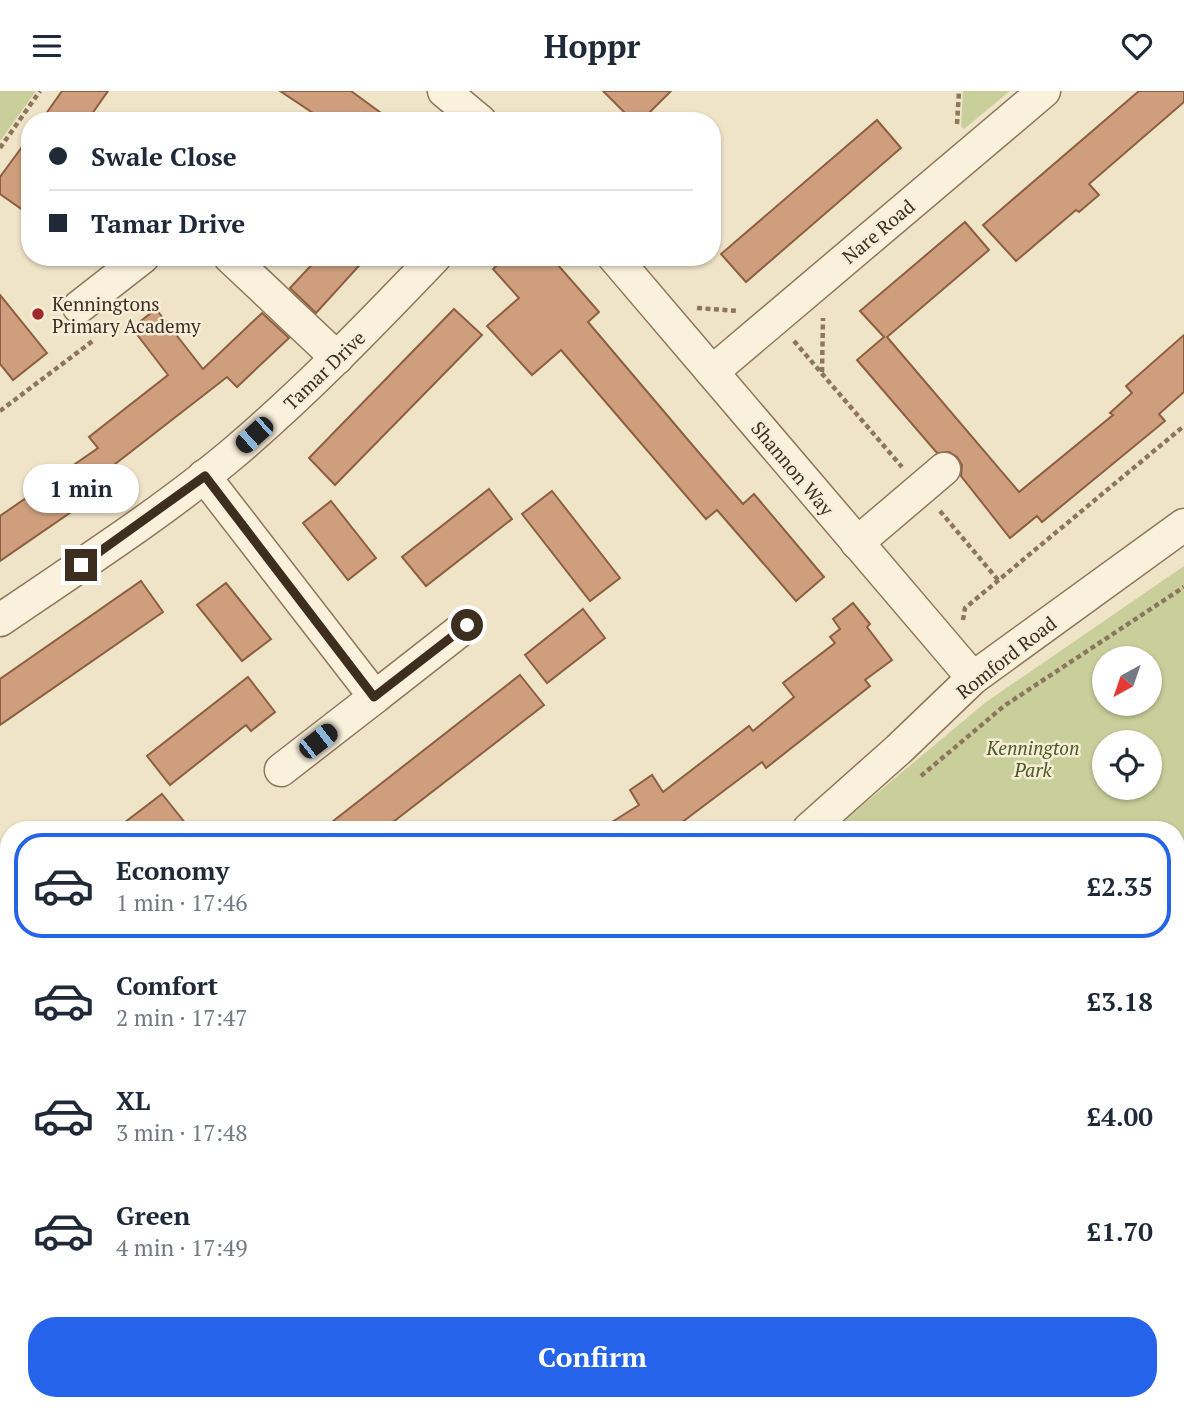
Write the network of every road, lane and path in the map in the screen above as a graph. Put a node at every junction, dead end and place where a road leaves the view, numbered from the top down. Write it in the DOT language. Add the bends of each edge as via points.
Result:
graph roads {
  1 [pos="40,91"];
  2 [pos="444,91"];
  3 [pos="1044,91"];
  4 [pos="25,112"];
  5 [pos="469,112"];
  6 [pos="21,118"];
  7 [pos="0,148"];
  8 [pos="131,266"];
  9 [pos="240,266"];
  10 [pos="426,266"];
  11 [pos="622,266"];
  12 [pos="825,276"];
  13 [pos="654,305"];
  14 [pos="79,307"];
  15 [pos="777,316"];
  16 [pos="94,340"];
  17 [pos="337,358"];
  18 [pos="712,372"];
  19 [pos="822,373"];
  20 [pos="0,411"];
  21 [pos="1184,425"];
  22 [pos="205,476"];
  23 [pos="932,479"];
  24 [pos="1184,526"];
  25 [pos="857,543"];
  26 [pos="998,580"];
  27 [pos="1184,587"];
  28 [pos="0,620"];
  29 [pos="963,621"];
  30 [pos="467,625"];
  31 [pos="973,678"];
  32 [pos="374,697"];
  33 [pos="281,770"];
  34 [pos="919,777"];
  35 [pos="818,821"];
  1 -- 4 [label="path"];
  2 -- 5 [label="street"];
  3 -- 12 [label="street, Nare Road"];
  6 -- 7 [label="path"];
  8 -- 14 [label="street"];
  9 -- 17 [label="street"];
  10 -- 17 [label="street, Tamar Drive"];
  11 -- 13 [label="street, Shannon Way"];
  12 -- 15 [label="street, Nare Road"];
  12 -- 19 [label="path"];
  13 -- 15 [label="path"];
  13 -- 18 [label="street, Shannon Way"];
  15 -- 18 [label="street, Nare Road"];
  15 -- 19 [label="path"];
  16 -- 20 [label="path"];
  17 -- 22 [label="street, Tamar Drive"];
  18 -- 25 [label="street, Shannon Way"];
  19 -- 23 [label="path"];
  21 -- 26 [label="path"];
  22 -- 28 [label="street, Tamar Drive"];
  22 -- 32 [label="street"];
  23 -- 25 [label="street"];
  23 -- 26 [label="path"];
  24 -- 31 [label="street, Romford Road"];
  25 -- 31 [label="street, Shannon Way"];
  26 -- 29 [label="path" via="965,608"];
  27 -- 34 [label="path" via="1004,706"];
  30 -- 32 [label="street"];
  31 -- 35 [label="street, Romford Road"];
  32 -- 33 [label="street"];
}
